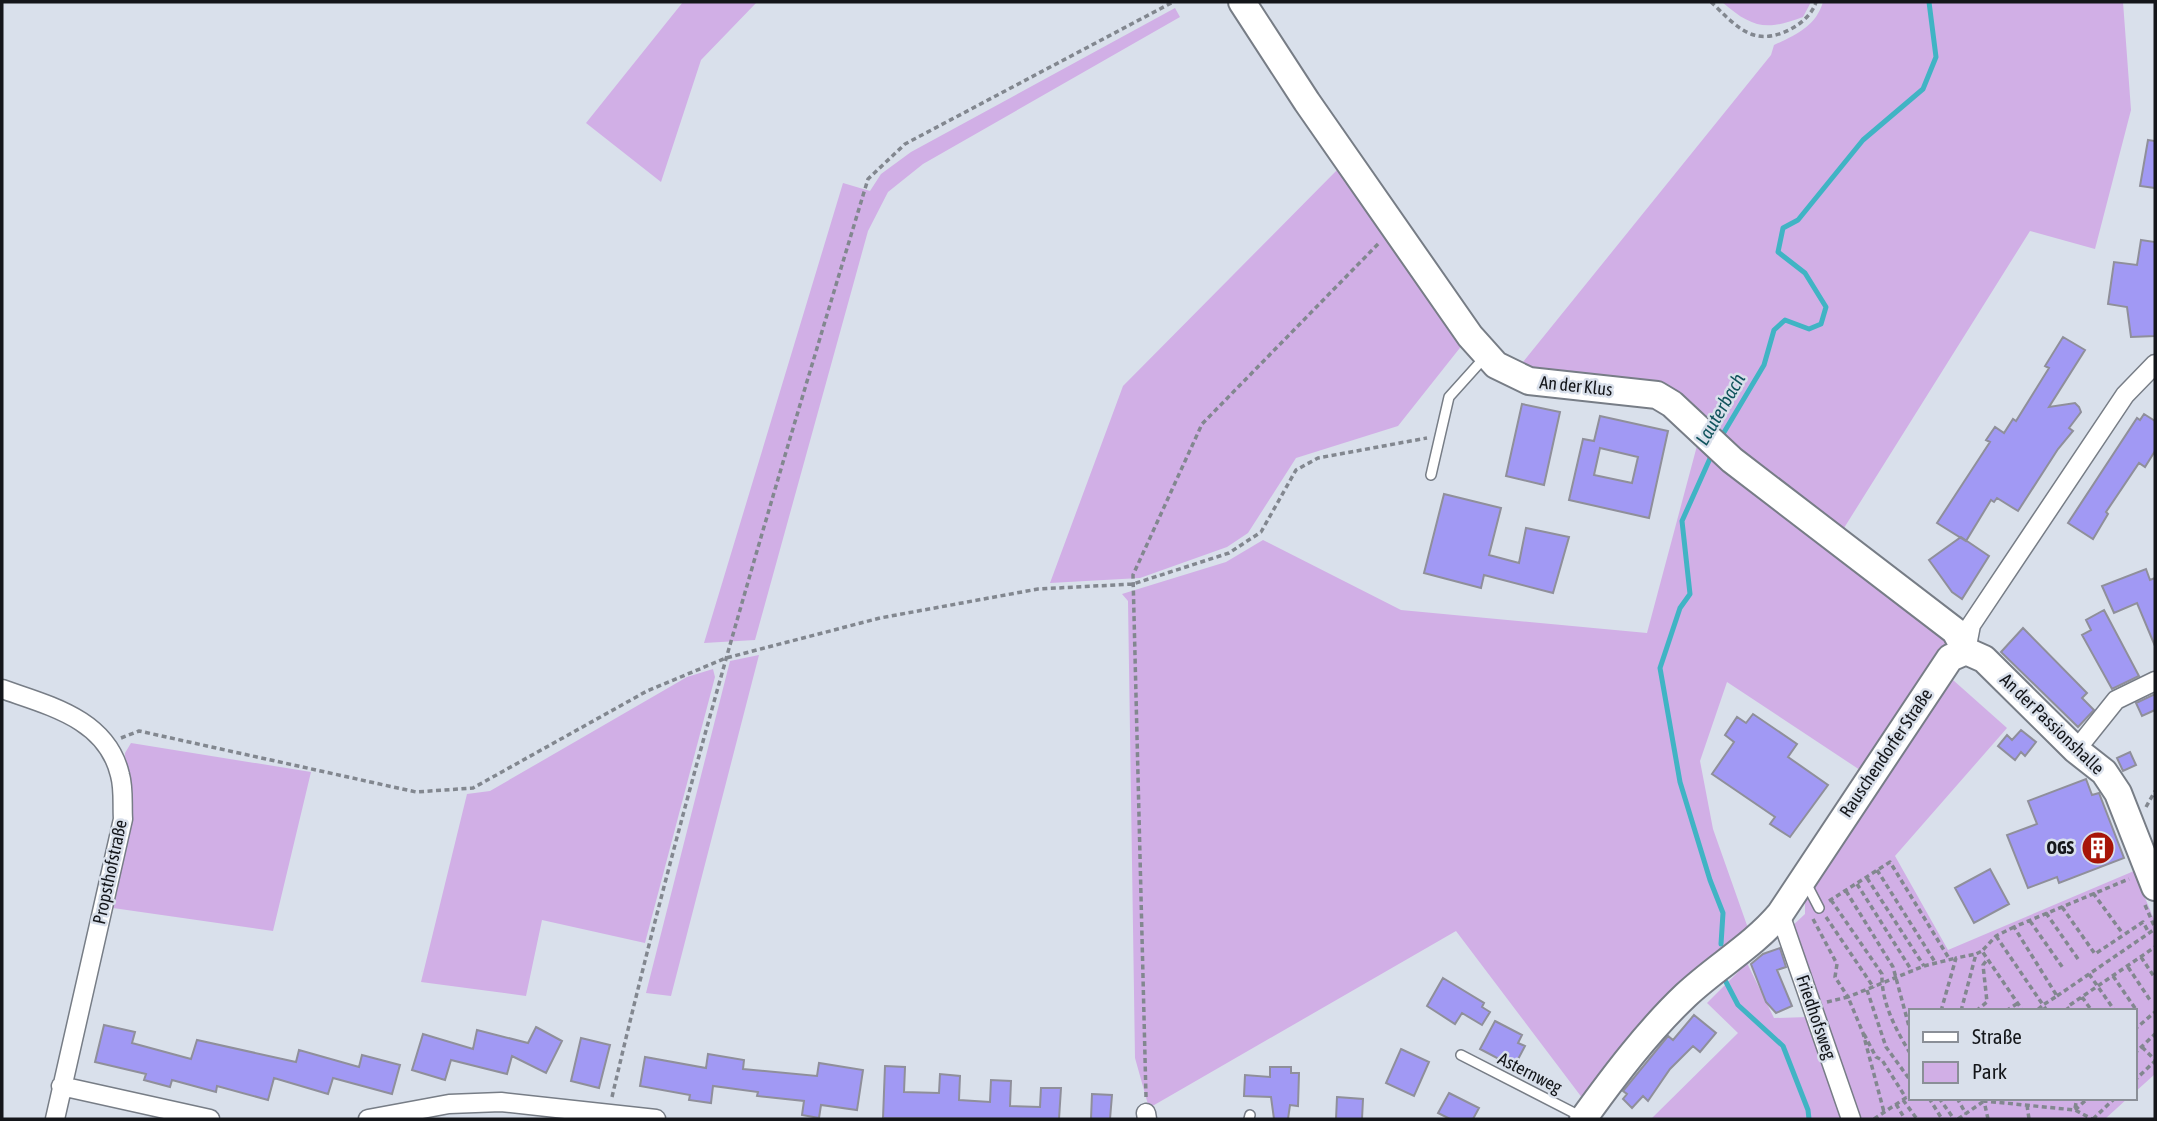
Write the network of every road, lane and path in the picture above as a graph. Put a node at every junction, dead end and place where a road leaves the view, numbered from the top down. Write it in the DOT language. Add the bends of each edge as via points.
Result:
graph roads {
  1 [pos="1173,2"];
  2 [pos="1242,2"];
  3 [pos="1711,2"];
  4 [pos="1816,2"];
  5 [pos="1395,227"];
  6 [pos="1487,356"];
  7 [pos="2155,364"];
  8 [pos="1440,435"];
  9 [pos="1431,475"];
  10 [pos="1133,584"];
  11 [pos="1966,651"];
  12 [pos="726,658"];
  13 [pos="2155,681"];
  14 [pos="2,689"];
  15 [pos="106,743"];
  16 [pos="2076,750"];
  17 [pos="2155,791"];
  18 [pos="2146,808"];
  19 [pos="1877,870"];
  20 [pos="1803,878"];
  21 [pos="1867,878"];
  22 [pos="1857,884"];
  23 [pos="2144,888"];
  24 [pos="1846,891"];
  25 [pos="2093,893"];
  26 [pos="1831,900"];
  27 [pos="2062,907"];
  28 [pos="1819,908"];
  29 [pos="2046,913"];
  30 [pos="1780,914"];
  31 [pos="2029,920"];
  32 [pos="2014,927"];
  33 [pos="2155,928"];
  34 [pos="2149,933"];
  35 [pos="2123,934"];
  36 [pos="1996,936"];
  37 [pos="2155,948"];
  38 [pos="1982,951"];
  39 [pos="1976,954"];
  40 [pos="2141,957"];
  41 [pos="1956,958"];
  42 [pos="1987,959"];
  43 [pos="2078,959"];
  44 [pos="1950,960"];
  45 [pos="1936,962"];
  46 [pos="1924,966"];
  47 [pos="2127,966"];
  48 [pos="2063,968"];
  49 [pos="1912,971"];
  50 [pos="2090,974"];
  51 [pos="2113,976"];
  52 [pos="1896,978"];
  53 [pos="2155,978"];
  54 [pos="1882,984"];
  55 [pos="2098,986"];
  56 [pos="1874,988"];
  57 [pos="1867,990"];
  58 [pos="2057,996"];
  59 [pos="2082,997"];
  60 [pos="1847,998"];
  61 [pos="2150,1000"];
  62 [pos="1827,1002"];
  63 [pos="2018,1003"];
  64 [pos="2043,1005"];
  65 [pos="1942,1009"];
  66 [pos="1962,1009"];
  67 [pos="1978,1009"];
  68 [pos="2009,1009"];
  69 [pos="2022,1009"];
  70 [pos="2038,1009"];
  71 [pos="2046,1009"];
  72 [pos="2068,1009"];
  73 [pos="2091,1009"];
  74 [pos="2114,1009"];
  75 [pos="2136,1009"];
  76 [pos="2155,1012"];
  77 [pos="1909,1026"];
  78 [pos="2136,1028"];
  79 [pos="1863,1033"];
  80 [pos="2155,1034"];
  81 [pos="2142,1047"];
  82 [pos="1909,1052"];
  83 [pos="2136,1052"];
  84 [pos="1461,1055"];
  85 [pos="2155,1061"];
  86 [pos="1909,1079"];
  87 [pos="2136,1079"];
  88 [pos="61,1086"];
  89 [pos="1907,1097"];
  90 [pos="1930,1100"];
  91 [pos="1941,1100"];
  92 [pos="1957,1100"];
  93 [pos="1983,1100"];
  94 [pos="2077,1100"];
  95 [pos="2086,1100"];
  96 [pos="2113,1100"];
  97 [pos="1896,1104"];
  98 [pos="2026,1105"];
  99 [pos="2075,1110"];
  100 [pos="1966,1114"];
  101 [pos="1882,1115"];
  102 [pos="608,1116"];
  103 [pos="1147,1116"];
  104 [pos="55,1119"];
  105 [pos="210,1119"];
  106 [pos="369,1119"];
  107 [pos="656,1119"];
  108 [pos="1583,1119"];
  109 [pos="1851,1119"];
  110 [pos="1874,1119"];
  111 [pos="1905,1119"];
  112 [pos="1917,1119"];
  113 [pos="1942,1119"];
  114 [pos="1956,1119"];
  115 [pos="1988,1119"];
  116 [pos="2029,1119"];
  117 [pos="2093,1119"];
  1 -- 12 [label="path" via="905,144 868,179"];
  2 -- 5 [label="street, An der Klus"];
  3 -- 4 [label="path" via="1754,35 1773,36 1807,18"];
  5 -- 6 [label="street, An der Klus"];
  5 -- 10 [label="path" via="1202,424 1133,575"];
  6 -- 8 [label="lane" via="1449,397"];
  6 -- 11 [label="street, An der Klus" via="1529,381 1657,396 1672,404 1732,460 1955,631"];
  7 -- 11 [label="street" via="2125,395 1971,625"];
  8 -- 9 [label="lane"];
  8 -- 10 [label="path" via="1318,458 1297,470 1261,532 1230,553"];
  10 -- 12 [label="path" via="1038,589 880,618"];
  10 -- 103 [label="path"];
  11 -- 16 [label="street, An der Passionshalle" via="1984,659"];
  11 -- 20 [label="street, Rauschendorfer Straße" via="1950,659"];
  12 -- 15 [label="path" via="647,691 473,788 416,792 139,732"];
  12 -- 102 [label="path"];
  13 -- 16 [label="street" via="2116,700"];
  14 -- 15 [label="street, Propsthofstraße" via="79,718"];
  15 -- 88 [label="street, Propsthofstraße" via="121,777 123,819"];
  16 -- 23 [label="street, An der Passionshalle" via="2104,772 2118,793"];
  17 -- 18 [label="path"];
  19 -- 21 [label="path"];
  19 -- 44 [label="path" via="1890,862"];
  19 -- 45 [label="path"];
  20 -- 28 [label="lane"];
  20 -- 30 [label="street, Rauschendorfer Straße"];
  21 -- 22 [label="path"];
  21 -- 46 [label="path"];
  22 -- 24 [label="path"];
  22 -- 49 [label="path"];
  23 -- 25 [label="path"];
  23 -- 33 [label="path"];
  24 -- 26 [label="path"];
  24 -- 52 [label="path"];
  25 -- 27 [label="path"];
  25 -- 35 [label="path"];
  26 -- 28 [label="path"];
  26 -- 54 [label="path" via="1882,974"];
  27 -- 29 [label="path"];
  27 -- 35 [label="path" via="2095,954"];
  28 -- 56 [label="path"];
  28 -- 60 [label="path" via="1810,914 1837,964 1835,977"];
  29 -- 31 [label="path"];
  29 -- 43 [label="path"];
  30 -- 108 [label="street, Rauschendorfer Straße" via="1765,932 1687,995"];
  30 -- 109 [label="street, Friedhofsweg"];
  31 -- 32 [label="path"];
  31 -- 48 [label="path"];
  32 -- 36 [label="path"];
  32 -- 58 [label="path"];
  33 -- 34 [label="path"];
  34 -- 35 [label="path" via="2143,922"];
  34 -- 50 [label="path"];
  36 -- 38 [label="path"];
  36 -- 64 [label="path"];
  37 -- 40 [label="path"];
  38 -- 39 [label="path"];
  38 -- 42 [label="path"];
  39 -- 41 [label="path"];
  39 -- 66 [label="path"];
  40 -- 47 [label="path"];
  40 -- 53 [label="path"];
  41 -- 44 [label="path"];
  41 -- 65 [label="path"];
  42 -- 63 [label="path"];
  42 -- 67 [label="path" via="1983,965 1987,1002"];
  44 -- 45 [label="path"];
  45 -- 46 [label="path"];
  46 -- 49 [label="path"];
  47 -- 51 [label="path"];
  47 -- 61 [label="path"];
  49 -- 52 [label="path"];
  50 -- 55 [label="path"];
  50 -- 58 [label="path"];
  51 -- 55 [label="path"];
  51 -- 75 [label="path"];
  52 -- 54 [label="path"];
  52 -- 77 [label="path"];
  54 -- 56 [label="path"];
  54 -- 82 [label="path" via="1896,1032"];
  55 -- 59 [label="path"];
  55 -- 74 [label="path"];
  56 -- 57 [label="path"];
  57 -- 60 [label="path"];
  57 -- 86 [label="path" via="1886,1047"];
  58 -- 64 [label="path"];
  59 -- 72 [label="path"];
  59 -- 73 [label="path"];
  60 -- 62 [label="path"];
  60 -- 79 [label="path"];
  63 -- 68 [label="path"];
  63 -- 69 [label="path"];
  64 -- 70 [label="path"];
  64 -- 71 [label="path"];
  76 -- 78 [label="path"];
  79 -- 89 [label="path"];
  79 -- 101 [label="path"];
  80 -- 81 [label="path"];
  81 -- 83 [label="path"];
  81 -- 85 [label="path"];
  84 -- 108 [label="lane, Asternweg"];
  85 -- 87 [label="path"];
  88 -- 104 [label="street, Propsthofstraße"];
  88 -- 105 [label="street"];
  89 -- 97 [label="path"];
  89 -- 112 [label="path"];
  90 -- 113 [label="path"];
  91 -- 114 [label="path"];
  92 -- 100 [label="path"];
  93 -- 98 [label="path"];
  93 -- 100 [label="path"];
  93 -- 115 [label="path"];
  94 -- 99 [label="path"];
  95 -- 99 [label="path"];
  96 -- 117 [label="path"];
  97 -- 101 [label="path"];
  97 -- 111 [label="path"];
  98 -- 99 [label="path"];
  98 -- 116 [label="path"];
  99 -- 117 [label="path"];
  100 -- 114 [label="path"];
  101 -- 110 [label="path"];
  102 -- 106 [label="street" via="500,1102 449,1104"];
  102 -- 107 [label="street"];
}
